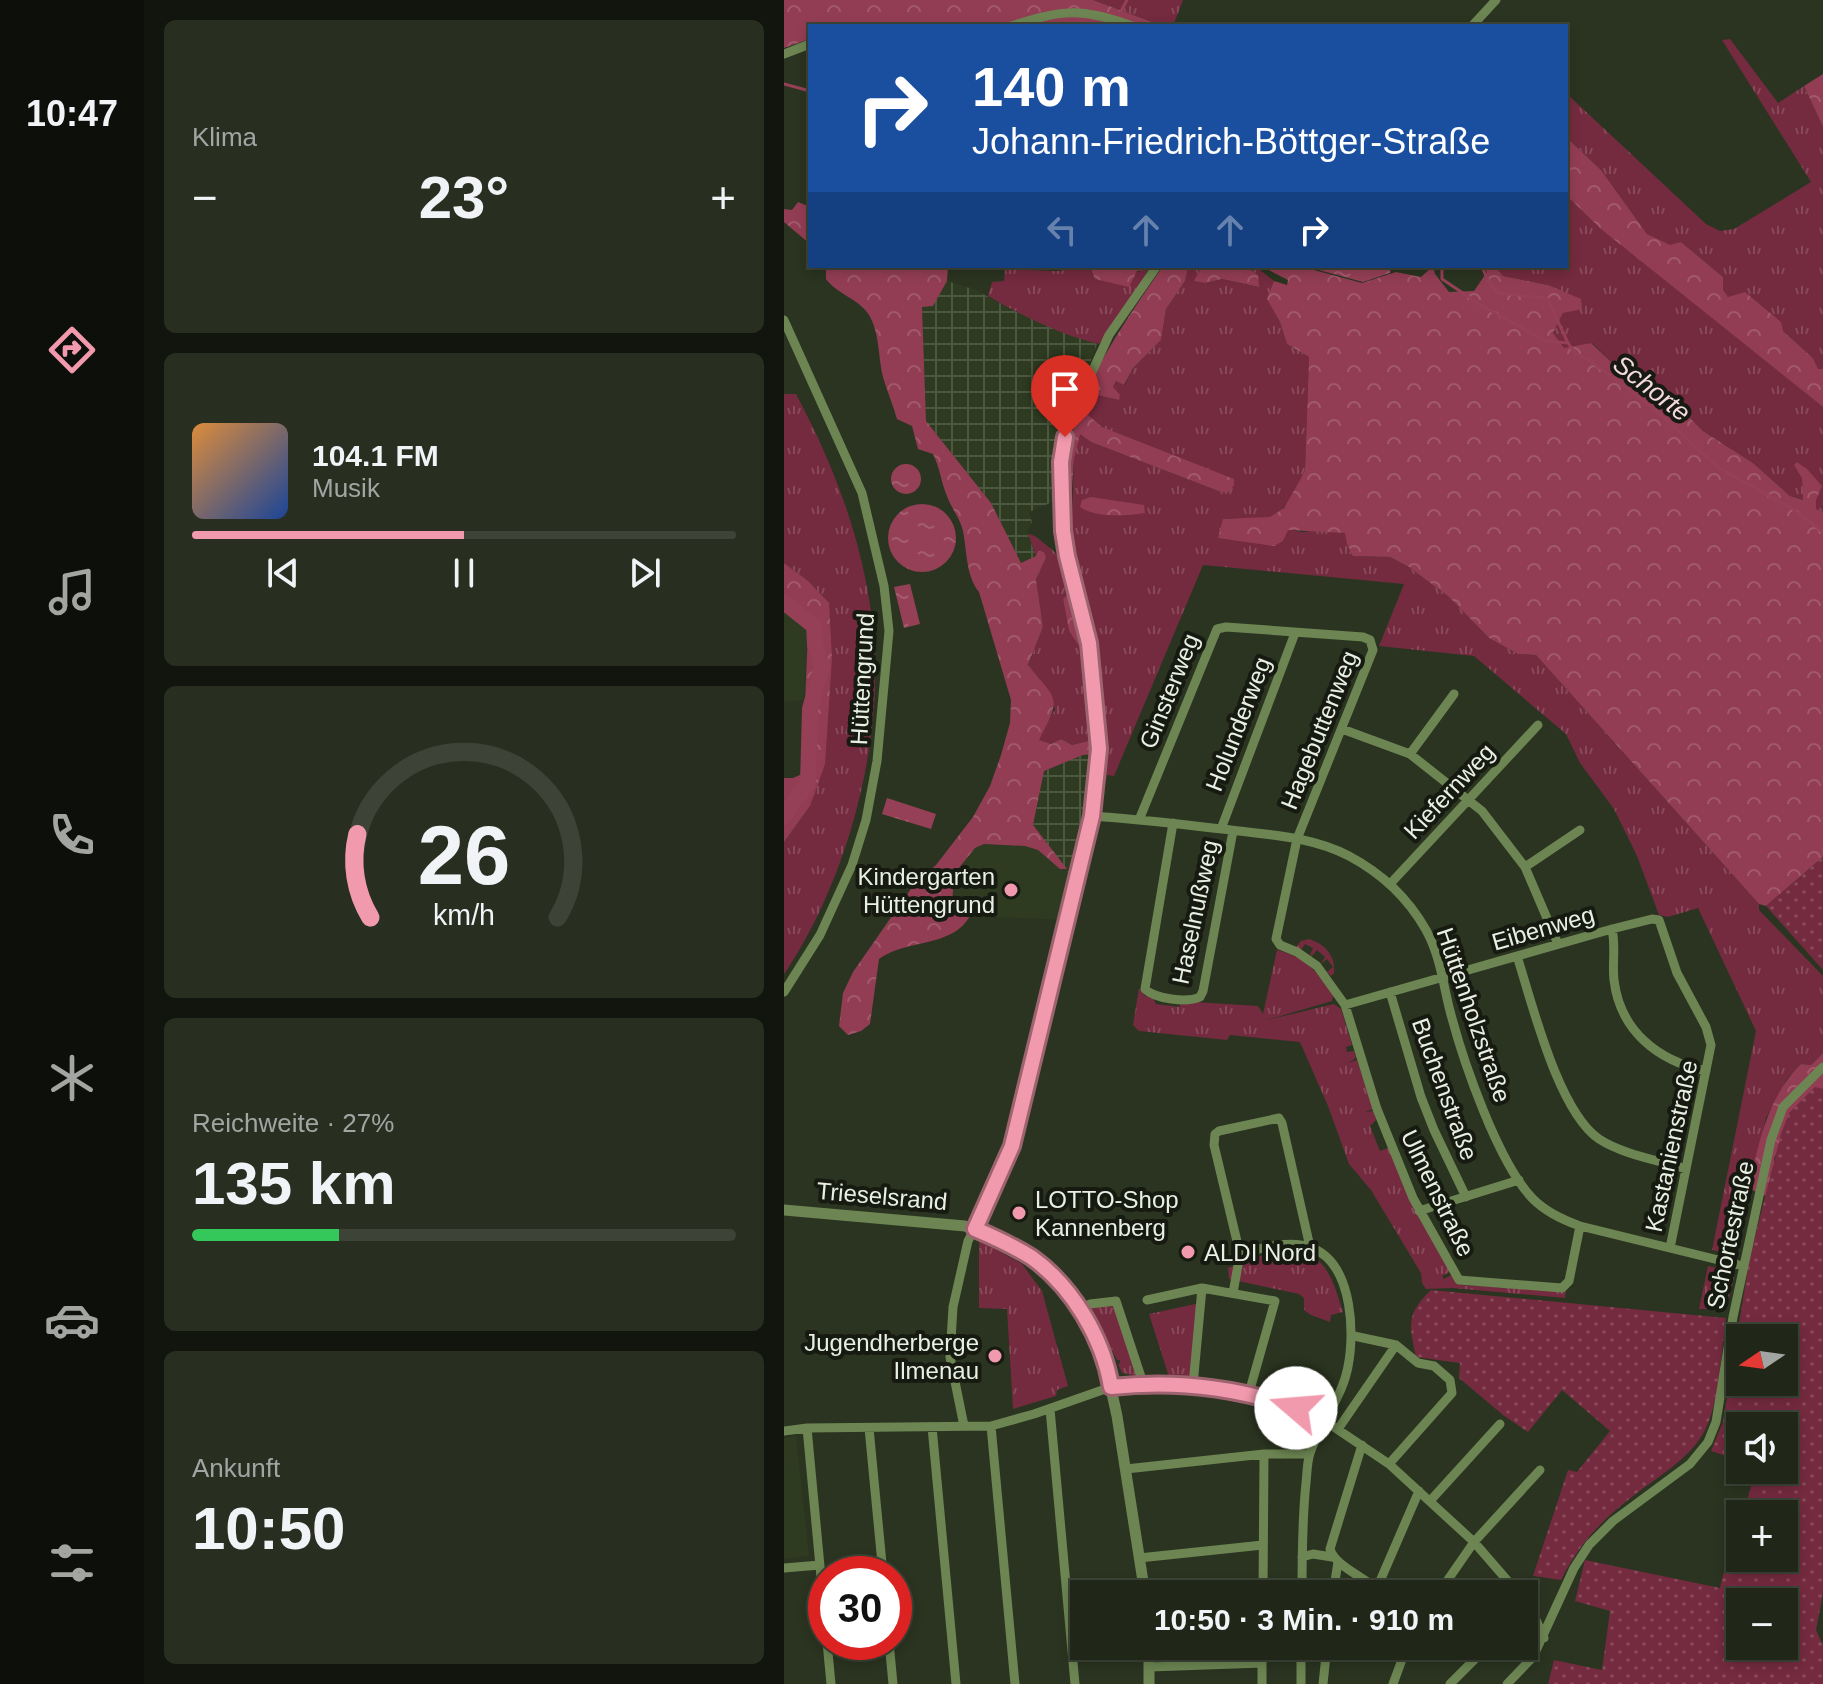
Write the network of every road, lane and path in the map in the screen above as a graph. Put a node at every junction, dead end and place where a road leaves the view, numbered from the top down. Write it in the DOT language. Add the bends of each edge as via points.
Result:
graph roads {
  1 [pos="1496,0"];
  2 [pos="1019,24"];
  3 [pos="1126,24"];
  4 [pos="1474,24"];
  5 [pos="808,45"];
  6 [pos="784,54"];
  7 [pos="1156,268"];
  8 [pos="784,320"];
  9 [pos="1295,633"];
  10 [pos="1367,638"];
  11 [pos="1454,694"];
  12 [pos="1538,725"];
  13 [pos="1342,729"];
  14 [pos="1410,754"];
  15 [pos="1470,800"];
  16 [pos="1092,816"];
  17 [pos="1139,820"];
  18 [pos="1173,823"];
  19 [pos="1221,829"];
  20 [pos="1580,830"];
  21 [pos="1233,831"];
  22 [pos="1297,839"];
  23 [pos="1525,867"];
  24 [pos="1390,884"];
  25 [pos="1659,920"];
  26 [pos="1612,929"];
  27 [pos="1558,944"];
  28 [pos="1517,956"];
  29 [pos="1443,978"];
  30 [pos="784,992"];
  31 [pos="1390,992"];
  32 [pos="1345,1005"];
  33 [pos="1823,1067"];
  34 [pos="1706,1071"];
  35 [pos="1686,1169"];
  36 [pos="1519,1180"];
  37 [pos="1466,1197"];
  38 [pos="784,1210"];
  39 [pos="1419,1211"];
  40 [pos="1580,1226"];
  41 [pos="975,1229"];
  42 [pos="1310,1247"];
  43 [pos="1670,1248"];
  44 [pos="1240,1254"];
  45 [pos="1743,1266"];
  46 [pos="1202,1288"];
  47 [pos="1233,1293"];
  48 [pos="1147,1300"];
  49 [pos="1080,1309"];
  50 [pos="1354,1336"];
  51 [pos="1396,1345"];
  52 [pos="1143,1383"];
  53 [pos="1193,1385"];
  54 [pos="1111,1387"];
  55 [pos="1249,1393"];
  56 [pos="1050,1409"];
  57 [pos="1325,1421"];
  58 [pos="1500,1424"];
  59 [pos="964,1426"];
  60 [pos="991,1426"];
  61 [pos="932,1427"];
  62 [pos="807,1428"];
  63 [pos="869,1428"];
  64 [pos="1338,1429"];
  65 [pos="784,1431"];
  66 [pos="1362,1445"];
  67 [pos="1264,1454"];
  68 [pos="1309,1454"];
  69 [pos="1389,1464"];
  70 [pos="1126,1469"];
  71 [pos="1540,1470"];
  72 [pos="1419,1491"];
  73 [pos="1430,1501"];
  74 [pos="1474,1542"];
  75 [pos="1263,1545"];
  76 [pos="819,1556"];
  77 [pos="881,1556"];
  78 [pos="1302,1557"];
  79 [pos="1139,1558"];
  80 [pos="1335,1559"];
  81 [pos="808,1566"];
  82 [pos="784,1568"];
  83 [pos="1143,1580"];
  84 [pos="1263,1580"];
  85 [pos="1302,1580"];
  86 [pos="1334,1580"];
  87 [pos="1364,1580"];
  88 [pos="1383,1580"];
  89 [pos="1448,1580"];
  90 [pos="1507,1580"];
  91 [pos="1538,1629"];
  92 [pos="1544,1638"];
  93 [pos="829,1660"];
  94 [pos="891,1660"];
  95 [pos="1150,1660"];
  96 [pos="1210,1660"];
  97 [pos="1262,1660"];
  98 [pos="1301,1660"];
  99 [pos="1326,1660"];
  100 [pos="1402,1660"];
  101 [pos="1474,1660"];
  102 [pos="1150,1667"];
  103 [pos="831,1684"];
  104 [pos="893,1684"];
  105 [pos="956,1684"];
  106 [pos="1015,1684"];
  107 [pos="1075,1684"];
  108 [pos="1149,1684"];
  109 [pos="1262,1684"];
  110 [pos="1301,1684"];
  111 [pos="1323,1684"];
  112 [pos="1393,1684"];
  113 [pos="1450,1684"];
  114 [pos="1507,1684"];
  1 -- 4 [label="street"];
  2 -- 3 [label="street" via="1068,11"];
  5 -- 6 [label="street"];
  7 -- 16 [label="street" via="1109,335 1075,409 1061,462 1067,556 1089,643 1095,702 1099,749"];
  8 -- 30 [label="street, Hüttengrund" via="862,493 889,631 866,820 820,935"];
  9 -- 10 [label="street, Ginsterweg"];
  9 -- 17 [label="street, Ginsterweg" via="1217,629"];
  9 -- 19 [label="street, Holunderweg"];
  10 -- 13 [label="street, Hagebuttenweg" via="1373,650"];
  11 -- 14 [label="street"];
  12 -- 15 [label="street, Kiefernweg"];
  13 -- 14 [label="street"];
  13 -- 22 [label="street, Hagebuttenweg"];
  14 -- 15 [label="street"];
  15 -- 23 [label="street"];
  15 -- 24 [label="street, Kiefernweg"];
  16 -- 17 [label="street, Hüttenholzstraße"];
  16 -- 41 [label="street" via="1012,1146"];
  17 -- 18 [label="street, Hüttenholzstraße"];
  18 -- 19 [label="street, Hüttenholzstraße"];
  18 -- 21 [label="street, Haselnußweg" via="1145,989 1151,995 1195,1000 1203,991"];
  19 -- 21 [label="street, Hüttenholzstraße"];
  20 -- 23 [label="street"];
  21 -- 22 [label="street, Hüttenholzstraße"];
  22 -- 24 [label="street, Hüttenholzstraße" via="1348,855"];
  22 -- 32 [label="street, Hagebuttenweg" via="1276,939 1317,966"];
  23 -- 27 [label="street"];
  24 -- 29 [label="street, Hüttenholzstraße" via="1427,931"];
  25 -- 26 [label="street, Eibenweg"];
  25 -- 34 [label="street, Kastanienstraße" via="1677,973 1709,1034"];
  26 -- 27 [label="street, Eibenweg"];
  26 -- 34 [label="street" via="1616,993 1624,1016 1652,1050"];
  27 -- 28 [label="street, Eibenweg"];
  28 -- 29 [label="street, Eibenweg"];
  28 -- 35 [label="street" via="1553,1065 1583,1123 1610,1145"];
  29 -- 31 [label="street, Eibenweg"];
  29 -- 36 [label="street, Hüttenholzstraße" via="1473,1083"];
  31 -- 32 [label="street, Eibenweg"];
  31 -- 37 [label="street, Buchenstraße" via="1421,1097"];
  32 -- 39 [label="street, Ulmenstraße" via="1377,1109"];
  33 -- 45 [label="street, Schortestraße" via="1783,1107"];
  34 -- 35 [label="street, Kastanienstraße"];
  35 -- 43 [label="street, Kastanienstraße"];
  36 -- 37 [label="street, Buchenstraße"];
  36 -- 40 [label="street, Hüttenholzstraße" via="1547,1210"];
  37 -- 39 [label="street, Buchenstraße"];
  38 -- 41 [label="street, Trieselsrand"];
  39 -- 40 [label="street, Ulmenstraße" via="1459,1280 1562,1288 1569,1281"];
  40 -- 43 [label="street, Hüttenholzstraße"];
  41 -- 49 [label="street, Trieselsrand" via="1034,1259"];
  41 -- 59 [label="street" via="953,1307 950,1357"];
  42 -- 44 [label="street" via="1285,1245"];
  42 -- 44 [label="street" via="1282,1123 1270,1118 1215,1134"];
  42 -- 50 [label="street" via="1323,1253 1339,1275"];
  43 -- 45 [label="street, Hüttenholzstraße"];
  44 -- 47 [label="street"];
  45 -- 92 [label="street, Schortestraße" via="1708,1442 1690,1464 1595,1538 1574,1568"];
  46 -- 47 [label="street"];
  46 -- 48 [label="street"];
  46 -- 53 [label="street"];
  47 -- 55 [label="street" via="1275,1301"];
  49 -- 52 [label="street" via="1116,1301"];
  49 -- 54 [label="street, Trieselsrand" via="1104,1357"];
  50 -- 51 [label="street"];
  50 -- 57 [label="street" via="1346,1377"];
  51 -- 64 [label="street"];
  51 -- 69 [label="street" via="1418,1363 1434,1366 1450,1380 1452,1393"];
  52 -- 53 [label="street"];
  52 -- 54 [label="street"];
  53 -- 55 [label="street"];
  54 -- 56 [label="street"];
  54 -- 70 [label="street, Trieselsrand"];
  55 -- 57 [label="street"];
  56 -- 60 [label="street"];
  56 -- 107 [label="street"];
  57 -- 64 [label="street"];
  57 -- 68 [label="street"];
  58 -- 73 [label="street"];
  59 -- 60 [label="street"];
  59 -- 61 [label="street"];
  60 -- 106 [label="street"];
  61 -- 63 [label="street"];
  61 -- 105 [label="street"];
  62 -- 63 [label="street"];
  62 -- 65 [label="street"];
  62 -- 76 [label="street"];
  63 -- 77 [label="street"];
  64 -- 66 [label="street"];
  66 -- 69 [label="street"];
  66 -- 80 [label="street" via="1330,1543"];
  67 -- 68 [label="street"];
  67 -- 70 [label="street"];
  67 -- 75 [label="street"];
  68 -- 78 [label="street"];
  69 -- 72 [label="street"];
  70 -- 79 [label="street, Trieselsrand"];
  71 -- 74 [label="street"];
  72 -- 73 [label="street"];
  72 -- 88 [label="street"];
  73 -- 74 [label="street"];
  74 -- 89 [label="street"];
  74 -- 90 [label="street"];
  75 -- 79 [label="street"];
  75 -- 84 [label="street"];
  78 -- 80 [label="street"];
  78 -- 85 [label="street"];
  79 -- 83 [label="street, Trieselsrand"];
  80 -- 86 [label="street"];
  80 -- 87 [label="street"];
  81 -- 82 [label="street"];
  91 -- 92 [label="street"];
  92 -- 114 [label="street, Schortestraße"];
  93 -- 103 [label="street"];
  94 -- 104 [label="street"];
  95 -- 102 [label="street"];
  96 -- 102 [label="street"];
  97 -- 109 [label="street"];
  98 -- 110 [label="street"];
  99 -- 111 [label="street"];
  100 -- 112 [label="street"];
  101 -- 113 [label="street"];
  102 -- 108 [label="street"];
}
